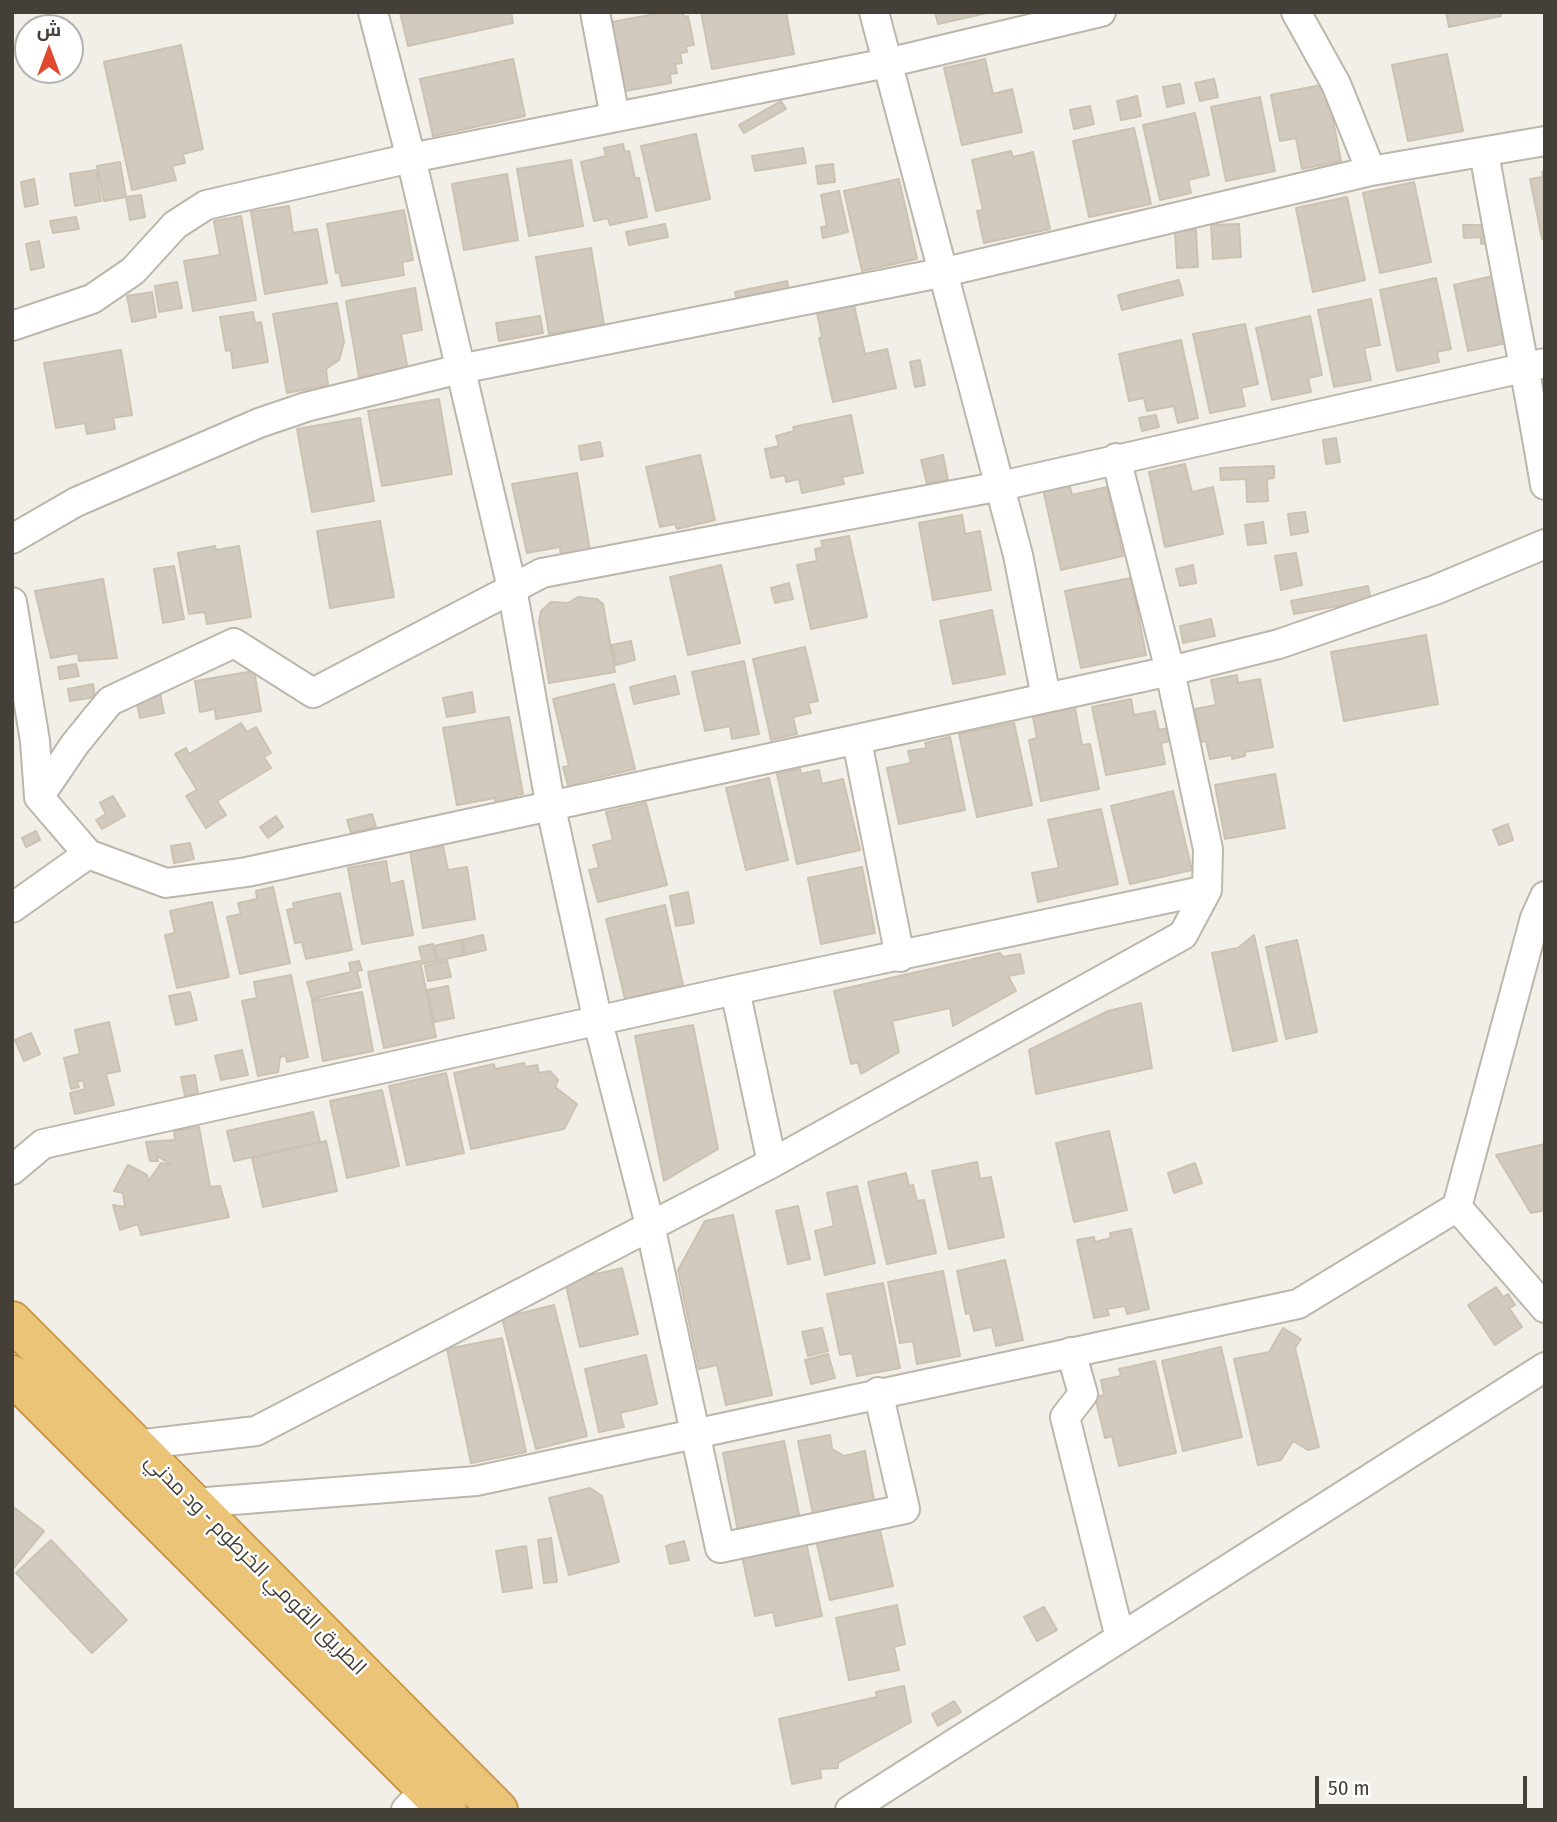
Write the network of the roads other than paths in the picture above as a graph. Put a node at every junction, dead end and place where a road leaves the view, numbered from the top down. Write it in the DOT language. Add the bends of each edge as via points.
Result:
graph roads {
  1 [pos="373,12"];
  2 [pos="595,12"];
  3 [pos="874,12"];
  4 [pos="1101,12"];
  5 [pos="1296,12"];
  6 [pos="887,63"];
  7 [pos="615,117"];
  8 [pos="1545,141"];
  9 [pos="1484,152"];
  10 [pos="411,158"];
  11 [pos="1371,171"];
  12 [pos="945,272"];
  13 [pos="12,327"];
  14 [pos="1535,365"];
  15 [pos="460,369"];
  16 [pos="1116,458"];
  17 [pos="1545,485"];
  18 [pos="1001,486"];
  19 [pos="12,539"];
  20 [pos="1545,544"];
  21 [pos="512,588"];
  22 [pos="12,602"];
  23 [pos="1170,671"];
  24 [pos="1046,696"];
  25 [pos="24,736"];
  26 [pos="856,741"];
  27 [pos="38,797"];
  28 [pos="551,808"];
  29 [pos="88,854"];
  30 [pos="1207,890"];
  31 [pos="1545,896"];
  32 [pos="12,908"];
  33 [pos="900,957"];
  34 [pos="735,990"];
  35 [pos="598,1022"];
  36 [pos="772,1163"];
  37 [pos="12,1170"];
  38 [pos="1457,1207"];
  39 [pos="650,1225"];
  40 [pos="1545,1308"];
  41 [pos="12,1321"];
  42 [pos="1071,1352"];
  43 [pos="1545,1367"];
  44 [pos="12,1375"];
  45 [pos="878,1392"];
  46 [pos="696,1432"];
  47 [pos="136,1445"];
  48 [pos="194,1503"];
  49 [pos="1120,1638"];
  50 [pos="426,1803"];
  51 [pos="498,1810"];
  52 [pos="850,1810"];
  1 -- 10 [label="street"];
  2 -- 7 [label="street"];
  3 -- 6 [label="street"];
  4 -- 6 [label="street"];
  5 -- 11 [label="street" via="1336,84"];
  6 -- 7 [label="street"];
  6 -- 12 [label="street"];
  7 -- 10 [label="street"];
  8 -- 9 [label="street"];
  9 -- 11 [label="street"];
  9 -- 14 [label="street" via="1507,286"];
  10 -- 13 [label="street" via="206,205 175,225 133,271 92,299"];
  10 -- 15 [label="street"];
  11 -- 12 [label="street"];
  12 -- 15 [label="street"];
  12 -- 18 [label="street"];
  14 -- 16 [label="street"];
  14 -- 17 [label="street"];
  15 -- 19 [label="street" via="259,423 76,502"];
  15 -- 21 [label="street"];
  16 -- 18 [label="street"];
  16 -- 23 [label="street"];
  18 -- 21 [label="street" via="542,573"];
  18 -- 24 [label="street"];
  20 -- 23 [label="street" via="1435,590 1291,640"];
  21 -- 27 [label="street" via="313,693 234,643 110,701"];
  21 -- 28 [label="street"];
  22 -- 25 [label="street"];
  23 -- 24 [label="street"];
  23 -- 30 [label="street" via="1208,849"];
  24 -- 26 [label="street"];
  25 -- 27 [label="street"];
  26 -- 28 [label="street"];
  26 -- 33 [label="street"];
  27 -- 29 [label="street"];
  28 -- 29 [label="street" via="247,872 166,883"];
  28 -- 35 [label="street"];
  29 -- 32 [label="street"];
  30 -- 33 [label="street"];
  30 -- 36 [label="street" via="1183,935"];
  31 -- 38 [label="street"];
  33 -- 34 [label="street"];
  34 -- 35 [label="street"];
  34 -- 36 [label="street"];
  35 -- 37 [label="street" via="43,1144"];
  35 -- 39 [label="street"];
  36 -- 39 [label="street"];
  38 -- 40 [label="street"];
  38 -- 42 [label="street" via="1298,1304"];
  39 -- 46 [label="street"];
  39 -- 47 [label="street" via="256,1431"];
  41 -- 47 [label="highway, الطريق القومي الخرطوم - ود مدني"];
  42 -- 45 [label="street"];
  42 -- 49 [label="street" via="1083,1394 1065,1417"];
  43 -- 49 [label="street"];
  44 -- 50 [label="highway, الطريق القومي الخرطوم - ود مدني"];
  45 -- 46 [label="street"];
  45 -- 46 [label="street" via="905,1509 720,1548"];
  46 -- 48 [label="street" via="476,1481"];
  47 -- 48 [label="highway, الطريق القومي الخرطوم - ود مدني"];
  48 -- 51 [label="highway, الطريق القومي الخرطوم - ود مدني"];
  49 -- 52 [label="street"];
}
